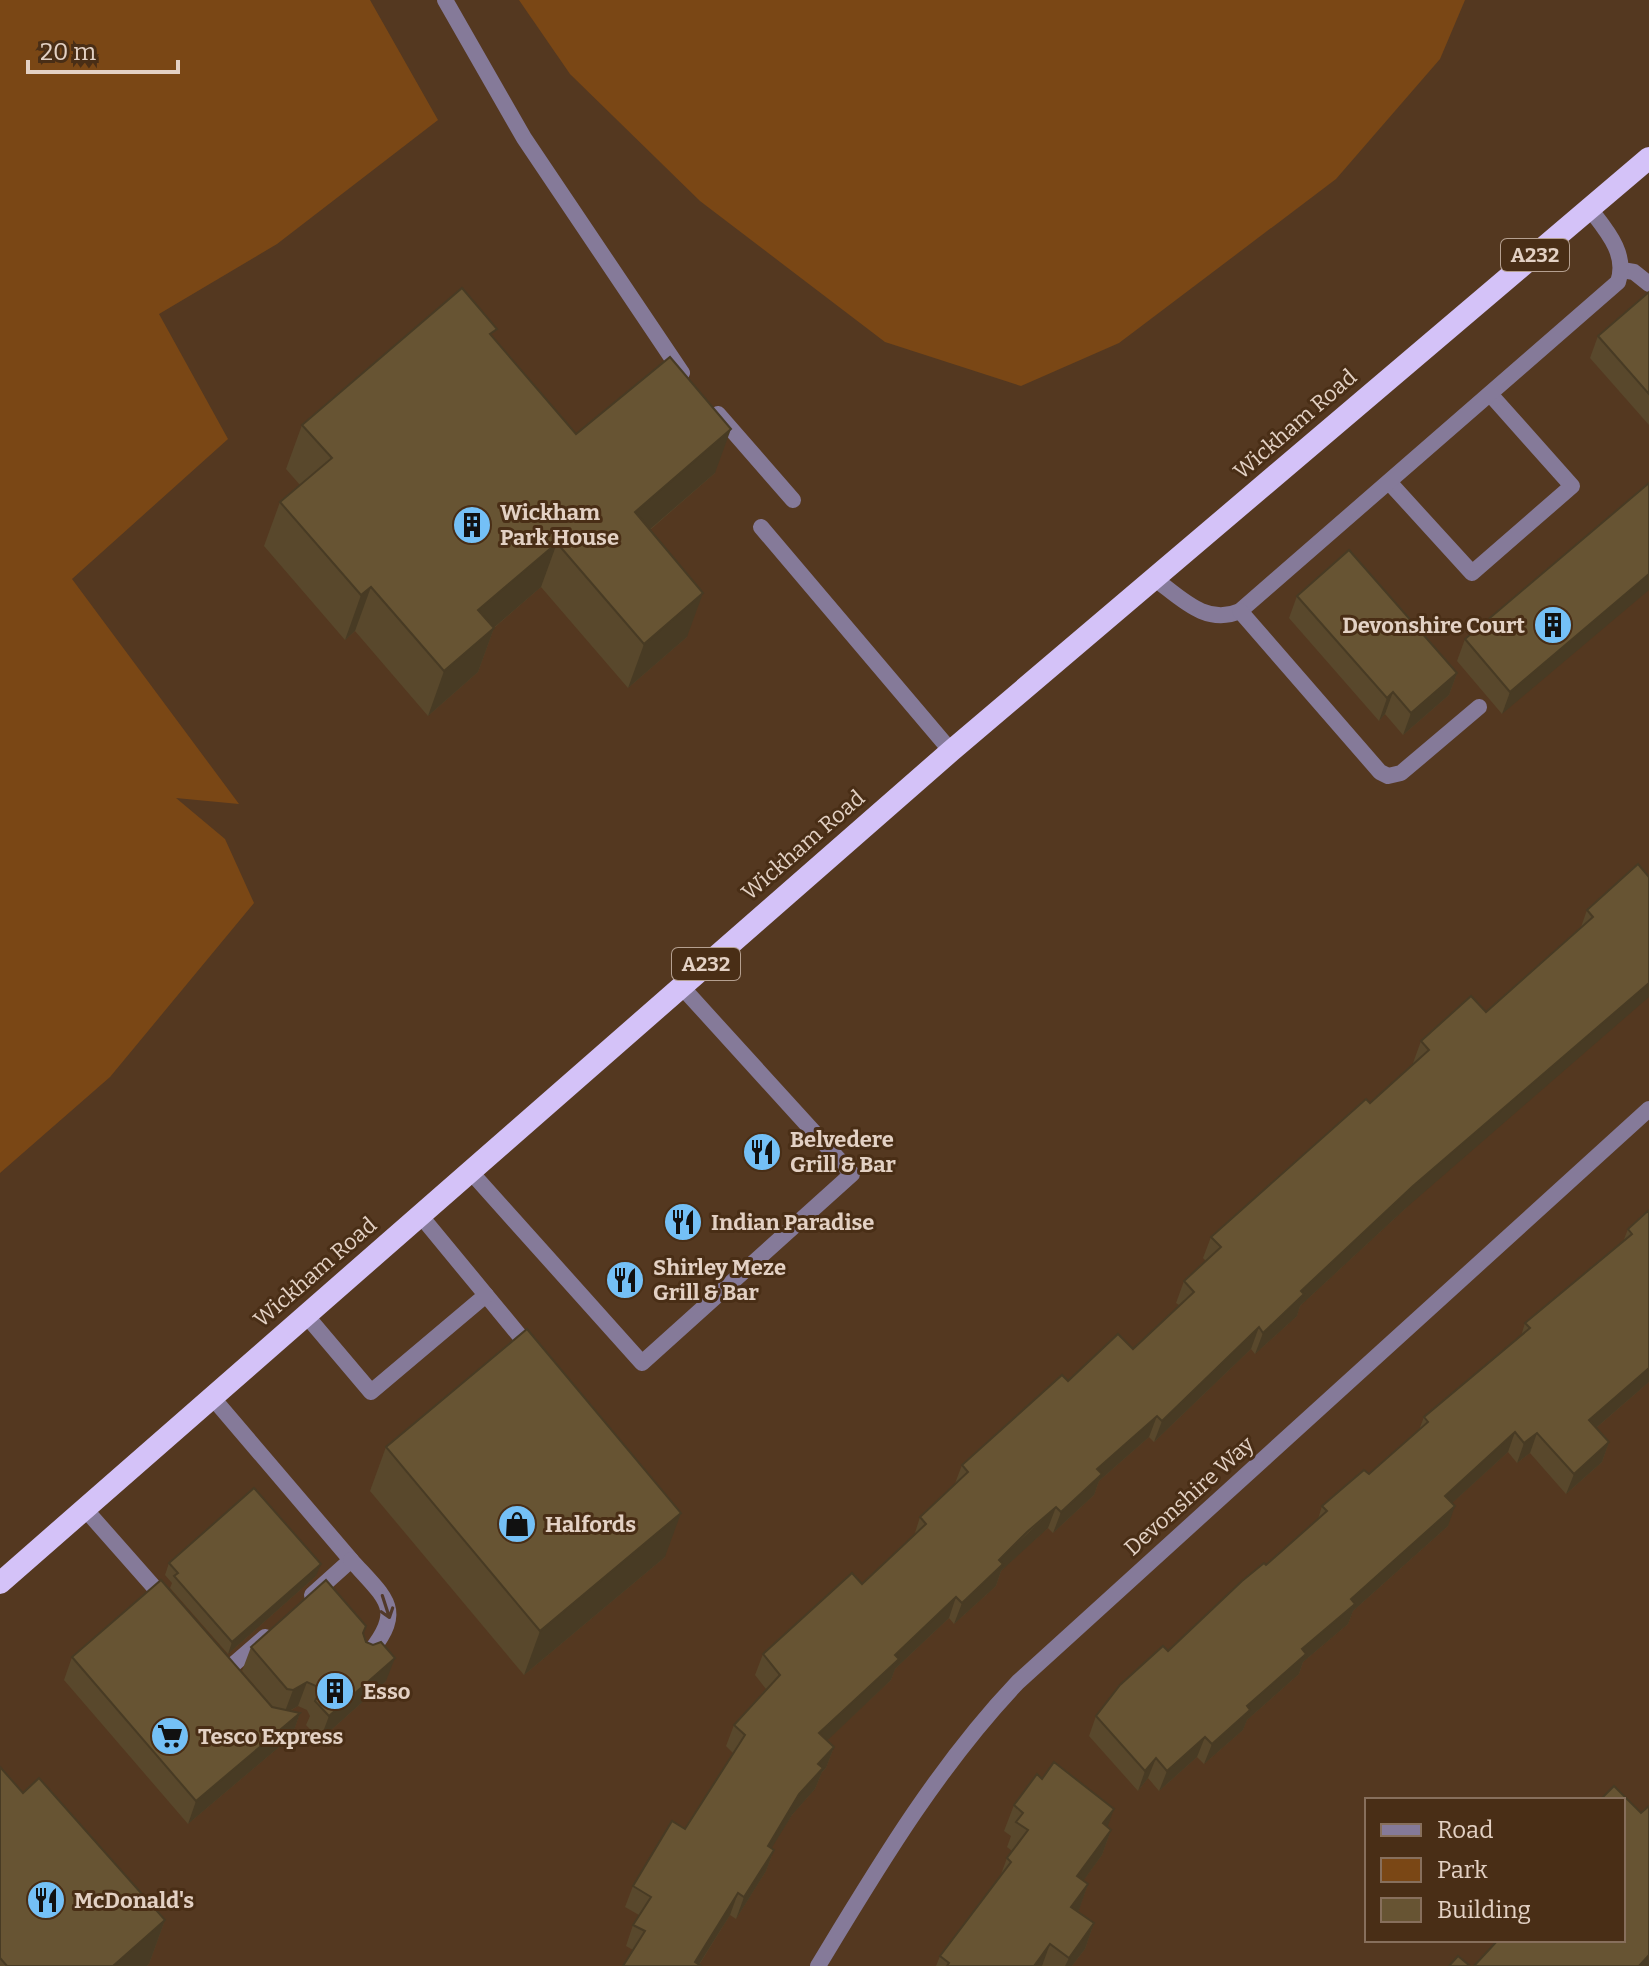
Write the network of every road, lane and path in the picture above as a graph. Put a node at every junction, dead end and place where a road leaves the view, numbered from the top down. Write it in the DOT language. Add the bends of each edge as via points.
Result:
graph roads {
  1 [pos="445,0"];
  2 [pos="1649,158"];
  3 [pos="1590,209"];
  4 [pos="1622,270"];
  5 [pos="1649,284"];
  6 [pos="688,381"];
  7 [pos="1490,394"];
  8 [pos="709,404"];
  9 [pos="1389,482"];
  10 [pos="793,500"];
  11 [pos="761,527"];
  12 [pos="1155,579"];
  13 [pos="1240,611"];
  14 [pos="1479,707"];
  15 [pos="951,751"];
  16 [pos="681,986"];
  17 [pos="1649,1109"];
  18 [pos="470,1171"];
  19 [pos="420,1215"];
  20 [pos="486,1295"];
  21 [pos="305,1314"];
  22 [pos="544,1365"];
  23 [pos="212,1397"];
  24 [pos="85,1509"];
  25 [pos="351,1560"];
  26 [pos="0,1583"];
  27 [pos="175,1611"];
  28 [pos="206,1646"];
  29 [pos="365,1658"];
  30 [pos="818,1966"];
  1 -- 6 [label="street" via="524,138"];
  2 -- 3 [label="highway, Wickham Road / A232"];
  3 -- 4 [label="street" via="1610,236"];
  3 -- 12 [label="highway, Wickham Road / A232"];
  4 -- 5 [label="street"];
  4 -- 7 [label="street" via="1608,293"];
  7 -- 9 [label="street"];
  7 -- 9 [label="street" via="1572,486 1494,554 1472,573"];
  8 -- 10 [label="street"];
  9 -- 13 [label="street"];
  11 -- 15 [label="street"];
  12 -- 13 [label="street" via="1206,614"];
  12 -- 15 [label="highway, Wickham Road / A232"];
  13 -- 14 [label="street" via="1388,776 1401,773"];
  15 -- 16 [label="highway, Wickham Road / A232"];
  16 -- 18 [label="highway, Wickham Road / A232"];
  16 -- 18 [label="street" via="852,1174 698,1315 642,1363"];
  17 -- 30 [label="street, Devonshire Way" via="1018,1682 915,1813"];
  18 -- 19 [label="highway, Wickham Road / A232"];
  19 -- 20 [label="street"];
  19 -- 21 [label="highway, Wickham Road / A232"];
  20 -- 21 [label="street" via="371,1392"];
  20 -- 22 [label="street"];
  21 -- 23 [label="highway, Wickham Road / A232"];
  23 -- 24 [label="highway, Wickham Road / A232"];
  23 -- 25 [label="street"];
  24 -- 26 [label="highway, Wickham Road / A232"];
  24 -- 27 [label="street"];
  25 -- 28 [label="street" via="232,1676"];
  25 -- 29 [label="street, one-way" via="381,1594 391,1616 388,1631"];
}
